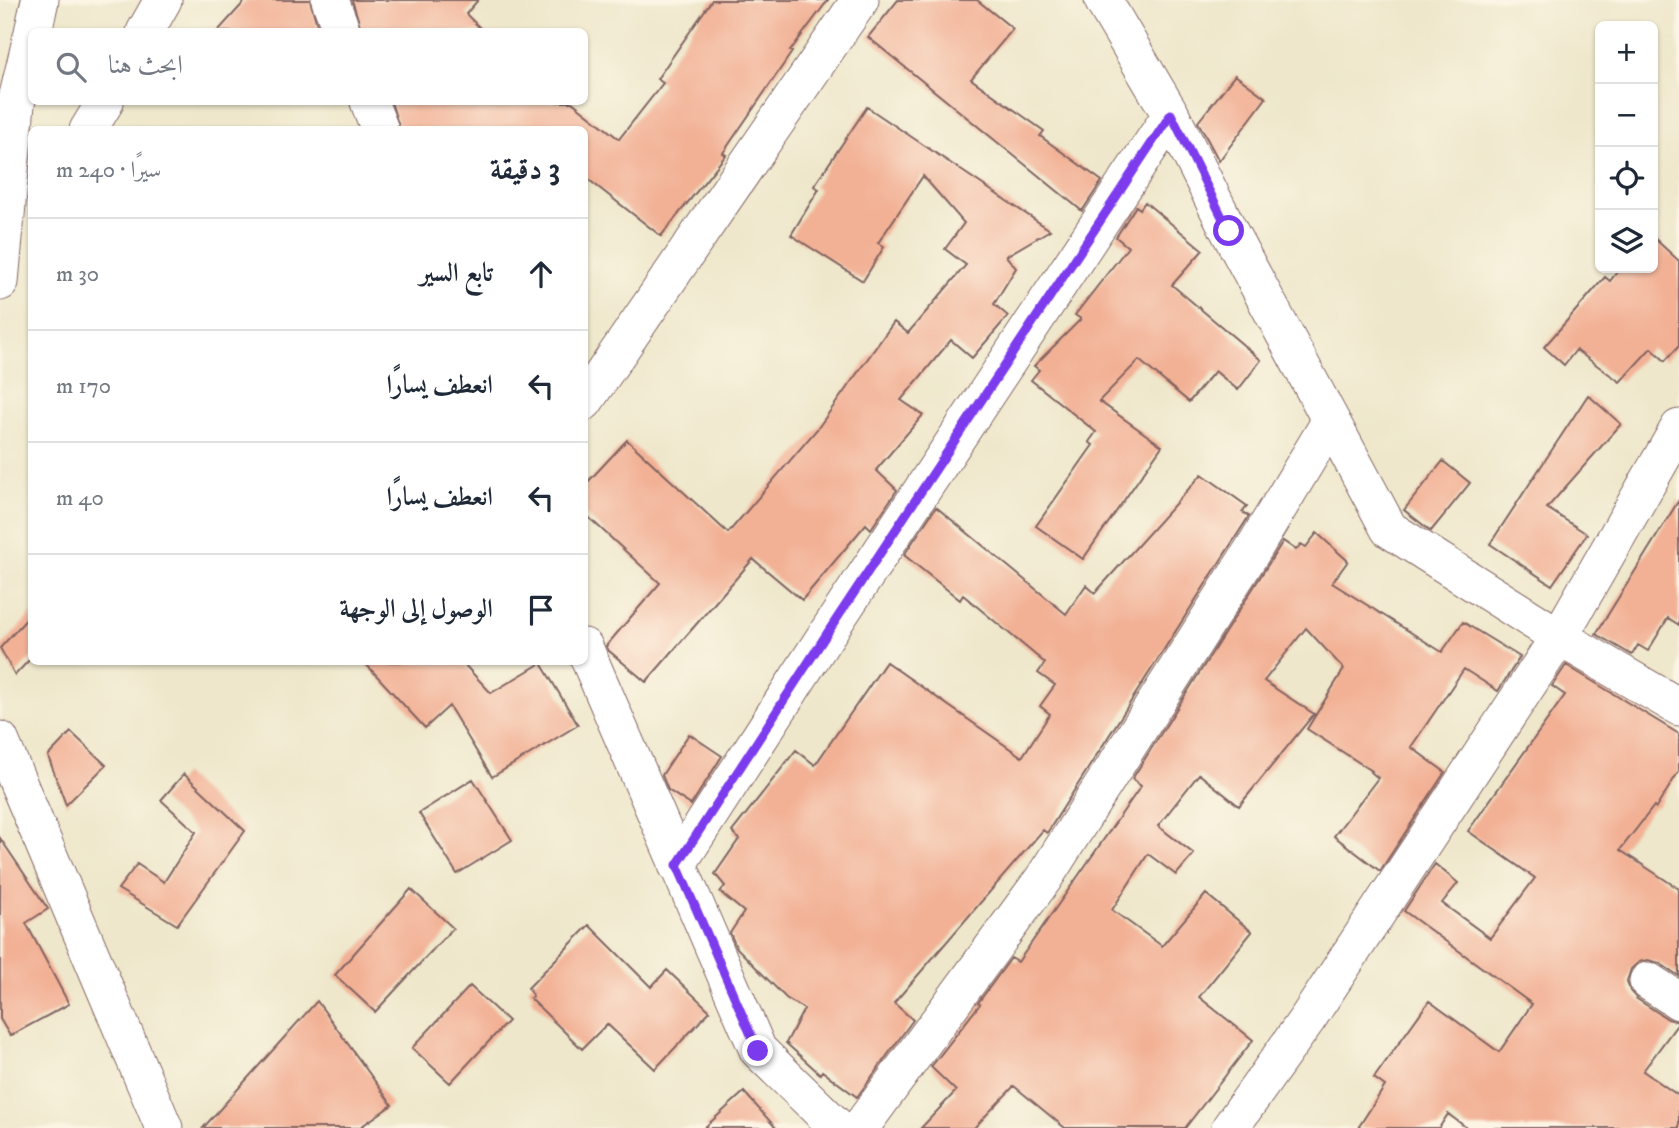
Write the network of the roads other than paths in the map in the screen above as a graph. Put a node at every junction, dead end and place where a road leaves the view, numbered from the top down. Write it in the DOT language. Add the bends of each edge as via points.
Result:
graph roads {
  1 [pos="40,0"];
  2 [pos="163,0"];
  3 [pos="330,0"];
  4 [pos="860,0"];
  5 [pos="1102,0"];
  6 [pos="33,28"];
  7 [pos="147,28"];
  8 [pos="340,28"];
  9 [pos="28,52"];
  10 [pos="102,105"];
  11 [pos="370,105"];
  12 [pos="1171,114"];
  13 [pos="90,126"];
  14 [pos="378,126"];
  15 [pos="28,235"];
  16 [pos="0,283"];
  17 [pos="588,396"];
  18 [pos="1330,422"];
  19 [pos="1679,428"];
  20 [pos="1559,637"];
  21 [pos="588,656"];
  22 [pos="1679,707"];
  23 [pos="0,741"];
  24 [pos="677,865"];
  25 [pos="1648,981"];
  26 [pos="1679,1001"];
  27 [pos="164,1128"];
  28 [pos="838,1128"];
  29 [pos="860,1128"];
  30 [pos="1230,1128"];
  1 -- 6 [label="street"];
  2 -- 7 [label="street"];
  3 -- 8 [label="street"];
  4 -- 17 [label="street"];
  5 -- 12 [label="street"];
  9 -- 16 [label="street" via="16,104"];
  10 -- 13 [label="street"];
  11 -- 14 [label="street"];
  12 -- 18 [label="street"];
  12 -- 24 [label="street"];
  15 -- 16 [label="street"];
  18 -- 20 [label="street" via="1389,528"];
  18 -- 29 [label="street" via="1044,878"];
  19 -- 20 [label="street"];
  20 -- 22 [label="street"];
  20 -- 30 [label="street" via="1308,1018"];
  21 -- 24 [label="street"];
  23 -- 27 [label="street"];
  24 -- 28 [label="street" via="758,1051"];
  25 -- 26 [label="street"];
}
